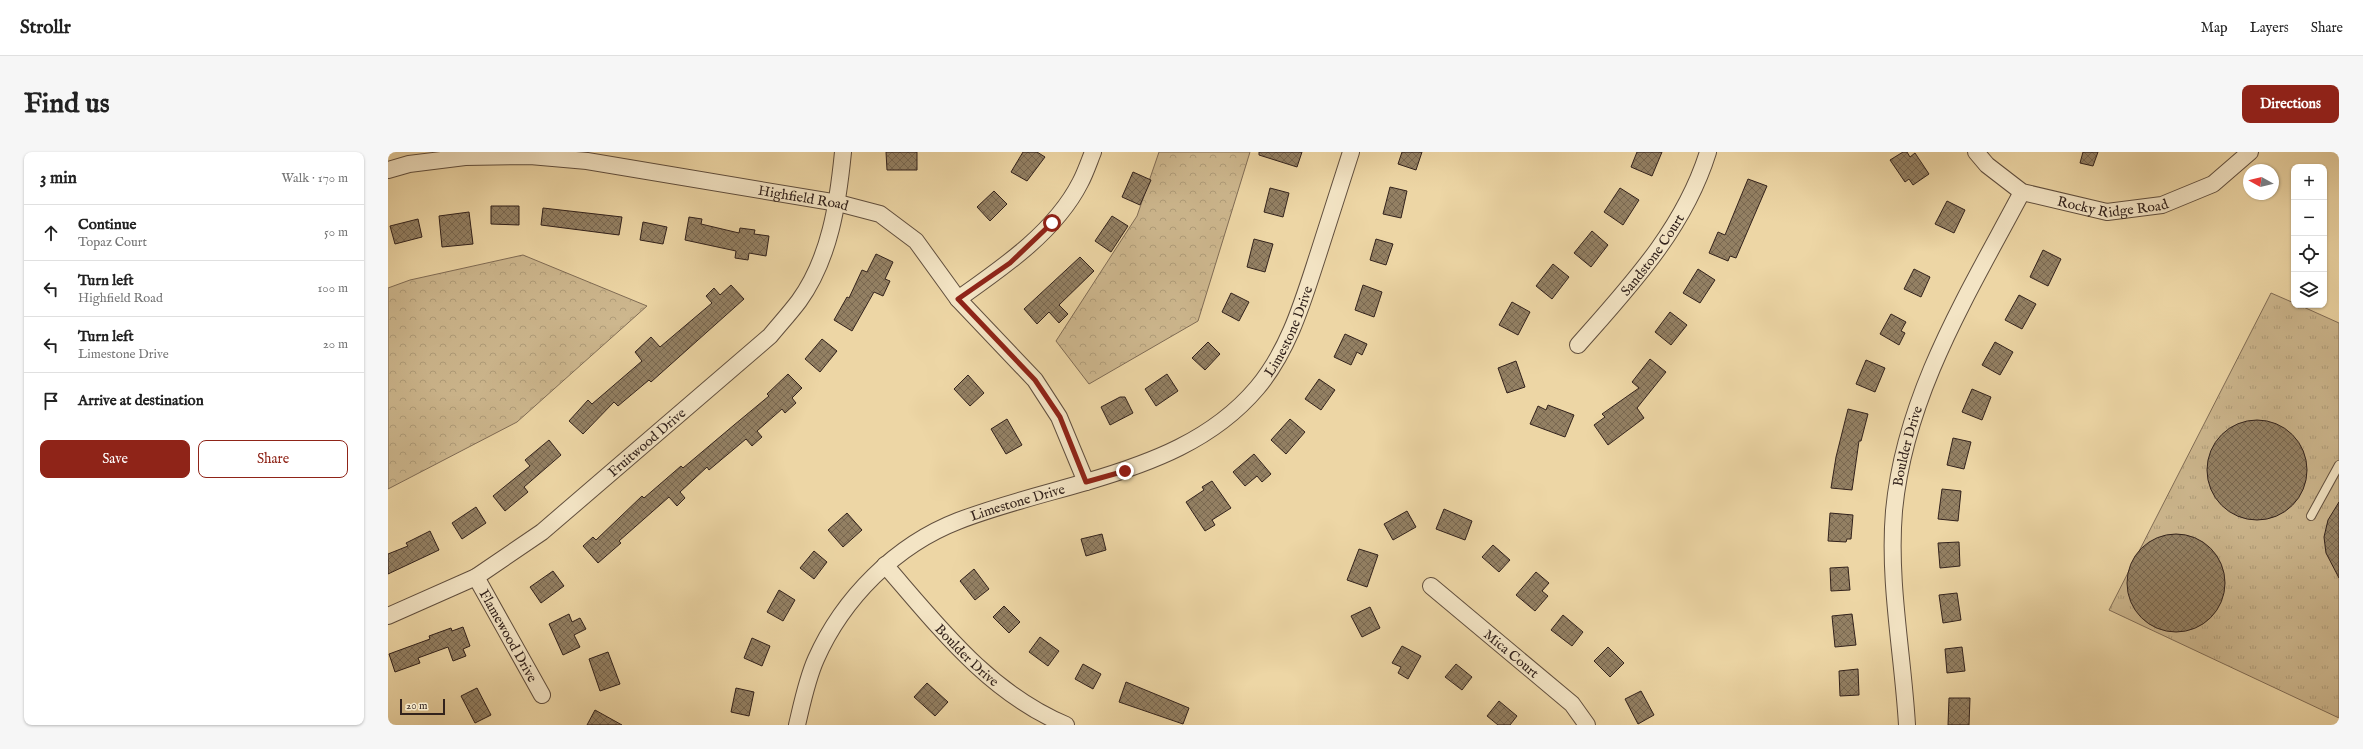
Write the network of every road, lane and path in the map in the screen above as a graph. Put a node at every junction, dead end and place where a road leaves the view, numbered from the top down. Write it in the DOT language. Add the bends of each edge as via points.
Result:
graph roads {
  1 [pos="843,152"];
  2 [pos="1093,152"];
  3 [pos="1351,152"];
  4 [pos="1708,152"];
  5 [pos="1976,152"];
  6 [pos="2250,152"];
  7 [pos="388,170"];
  8 [pos="2022,192"];
  9 [pos="838,203"];
  10 [pos="958,299"];
  11 [pos="1578,345"];
  12 [pos="2339,465"];
  13 [pos="1086,482"];
  14 [pos="2311,516"];
  15 [pos="885,565"];
  16 [pos="476,577"];
  17 [pos="1431,586"];
  18 [pos="388,616"];
  19 [pos="542,695"];
  20 [pos="797,725"];
  21 [pos="1066,725"];
  22 [pos="1587,725"];
  23 [pos="1907,725"];
  1 -- 9 [label="street, Fruitwood Drive"];
  2 -- 10 [label="street" via="1080,184 1052,223 1010,263"];
  3 -- 13 [label="street, Limestone Drive" via="1306,294 1287,343 1258,387 1224,421 1178,450 1125,471"];
  4 -- 11 [label="street, Sandstone Court" via="1684,211 1648,265"];
  5 -- 8 [label="street, Rocky Ridge Road" via="1987,165"];
  6 -- 8 [label="street, Rocky Ridge Road" via="2213,184 2162,206 2107,212"];
  7 -- 9 [label="street, Highfield Road" via="409,164 465,157 530,156 587,161"];
  8 -- 23 [label="street, Boulder Drive" via="1934,359 1915,409 1902,457 1894,512 1893,570"];
  9 -- 10 [label="street, Highfield Road" via="880,214 916,241"];
  9 -- 16 [label="street, Fruitwood Drive" via="820,263 800,300 770,336 542,532"];
  10 -- 13 [label="street, Highfield Road" via="1035,380 1060,417"];
  12 -- 14 [label="lane"];
  13 -- 15 [label="street, Limestone Drive" via="958,521 922,540"];
  15 -- 20 [label="street, Limestone Drive" via="843,610 815,660"];
  15 -- 21 [label="street, Boulder Drive" via="956,647 1002,688 1045,716"];
  16 -- 18 [label="street, Fruitwood Drive"];
  16 -- 19 [label="street, Flamewood Drive"];
  17 -- 22 [label="street, Mica Court" via="1572,704"];
}
